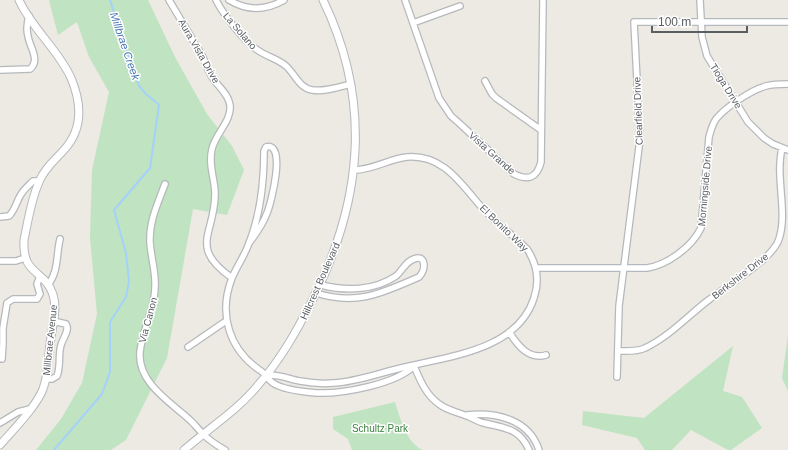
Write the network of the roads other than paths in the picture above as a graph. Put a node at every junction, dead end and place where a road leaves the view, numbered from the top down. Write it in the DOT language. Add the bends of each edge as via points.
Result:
graph roads {
  1 [pos="19,0"];
  2 [pos="169,0"];
  3 [pos="216,0"];
  4 [pos="229,0"];
  5 [pos="284,0"];
  6 [pos="323,0"];
  7 [pos="405,0"];
  8 [pos="543,0"];
  9 [pos="700,0"];
  10 [pos="460,6"];
  11 [pos="29,16"];
  12 [pos="701,22"];
  13 [pos="788,22"];
  14 [pos="413,23"];
  15 [pos="0,70"];
  16 [pos="486,81"];
  17 [pos="351,84"];
  18 [pos="788,84"];
  19 [pos="736,102"];
  20 [pos="541,130"];
  21 [pos="785,149"];
  22 [pos="354,170"];
  23 [pos="39,181"];
  24 [pos="165,184"];
  25 [pos="0,217"];
  26 [pos="60,239"];
  27 [pos="249,243"];
  28 [pos="25,258"];
  29 [pos="0,261"];
  30 [pos="537,268"];
  31 [pos="624,268"];
  32 [pos="40,276"];
  33 [pos="232,278"];
  34 [pos="48,285"];
  35 [pos="320,285"];
  36 [pos="316,293"];
  37 [pos="53,321"];
  38 [pos="226,322"];
  39 [pos="509,332"];
  40 [pos="188,347"];
  41 [pos="618,351"];
  42 [pos="546,355"];
  43 [pos="2,359"];
  44 [pos="414,366"];
  45 [pos="267,375"];
  46 [pos="617,377"];
  47 [pos="46,379"];
  48 [pos="30,409"];
  49 [pos="466,415"];
  50 [pos="0,423"];
  51 [pos="203,434"];
  52 [pos="0,445"];
  53 [pos="184,450"];
  54 [pos="225,450"];
  55 [pos="529,450"];
  56 [pos="539,450"];
  1 -- 11 [label="street"];
  2 -- 33 [label="street, Aura Vista Drive" via="201,53 213,79 230,103 230,111 212,149 211,171 215,194 207,241 211,259"];
  3 -- 17 [label="street, La Solano" via="250,44 264,55 284,64 304,87 318,91"];
  4 -- 5 [label="street" via="244,7 261,9"];
  6 -- 17 [label="street, Hillcrest Boulevard" via="340,41"];
  7 -- 14 [label="street, Vista Grande"];
  8 -- 20 [label="street, Vista Grande"];
  9 -- 12 [label="street, Tioga Drive"];
  10 -- 14 [label="street"];
  11 -- 15 [label="street" via="28,37 35,63 30,69"];
  11 -- 23 [label="street" via="65,66 76,90 78,103 78,126 75,136"];
  12 -- 13 [label="street, Clearfield Drive"];
  12 -- 19 [label="street, Tioga Drive" via="707,56"];
  12 -- 31 [label="street, Clearfield Drive" via="634,22 640,139"];
  14 -- 20 [label="street, Vista Grande" via="434,88 445,107 459,124 514,174 527,178 539,170"];
  16 -- 20 [label="street" via="496,98"];
  17 -- 22 [label="street, Hillcrest Boulevard" via="355,127"];
  18 -- 19 [label="street, Morningside Drive" via="766,86"];
  19 -- 21 [label="street, Tioga Drive" via="748,122 764,138"];
  19 -- 31 [label="street, Morningside Drive" via="723,112 711,128 703,220 698,236 658,266"];
  21 -- 41 [label="street, Berkshire Drive" via="779,160 782,221 780,237 773,250 656,342 643,349"];
  22 -- 30 [label="street, El Bonito Way" via="368,169 407,157 428,160 444,167 527,249"];
  22 -- 35 [label="street, Hillcrest Boulevard" via="342,229"];
  23 -- 25 [label="street" via="33,181 19,196 9,216"];
  23 -- 28 [label="street" via="24,240"];
  24 -- 51 [label="street, Via Canon" via="150,230 156,280 140,355 148,380"];
  26 -- 34 [label="street" via="56,271"];
  27 -- 27 [label="street, El Bonito Way" via="262,225 272,199 276,158 275,150 270,146 264,151 262,197"];
  27 -- 33 [label="street, El Bonito Way"];
  28 -- 29 [label="street"];
  28 -- 32 [label="street, Millbrae Avenue"];
  30 -- 31 [label="street, Morningside Drive"];
  30 -- 39 [label="street, El Bonito Way" via="536,292 532,304"];
  31 -- 41 [label="street, Clearfield Drive" via="619,306"];
  32 -- 34 [label="street, Millbrae Avenue"];
  32 -- 43 [label="street" via="37,284 40,294 37,299 13,299 7,303 2,328"];
  33 -- 38 [label="street, El Bonito Way" via="226,299"];
  34 -- 37 [label="street, Millbrae Avenue" via="54,299"];
  35 -- 36 [label="street, Hillcrest Boulevard"];
  35 -- 36 [label="street" via="337,289 363,288 382,283 396,276 413,259 418,258 424,263 425,268 419,277 364,298 344,298"];
  36 -- 45 [label="street, Hillcrest Boulevard" via="289,345"];
  37 -- 47 [label="street, Millbrae Avenue"];
  37 -- 47 [label="street" via="66,324 68,330 61,346 57,376"];
  38 -- 40 [label="street"];
  38 -- 45 [label="street, El Bonito Way" via="237,348 252,365"];
  39 -- 42 [label="street" via="517,345 529,354"];
  39 -- 44 [label="street, El Bonito Way" via="486,346"];
  41 -- 46 [label="street, Clearfield Drive"];
  44 -- 45 [label="street, El Bonito Way" via="334,383"];
  44 -- 45 [label="street, El Bonito Way" via="405,374 382,383 334,393 286,388 272,383"];
  44 -- 49 [label="street" via="432,398 446,409"];
  45 -- 51 [label="street, Hillcrest Boulevard" via="239,405"];
  47 -- 48 [label="street, Millbrae Avenue" via="43,389"];
  48 -- 50 [label="street" via="18,412"];
  48 -- 52 [label="street, Millbrae Avenue"];
  49 -- 55 [label="street" via="483,423 509,428 520,436"];
  49 -- 56 [label="street" via="484,414 512,420 533,436"];
  51 -- 53 [label="street, Hillcrest Boulevard"];
  51 -- 54 [label="street, Via Canon"];
}
